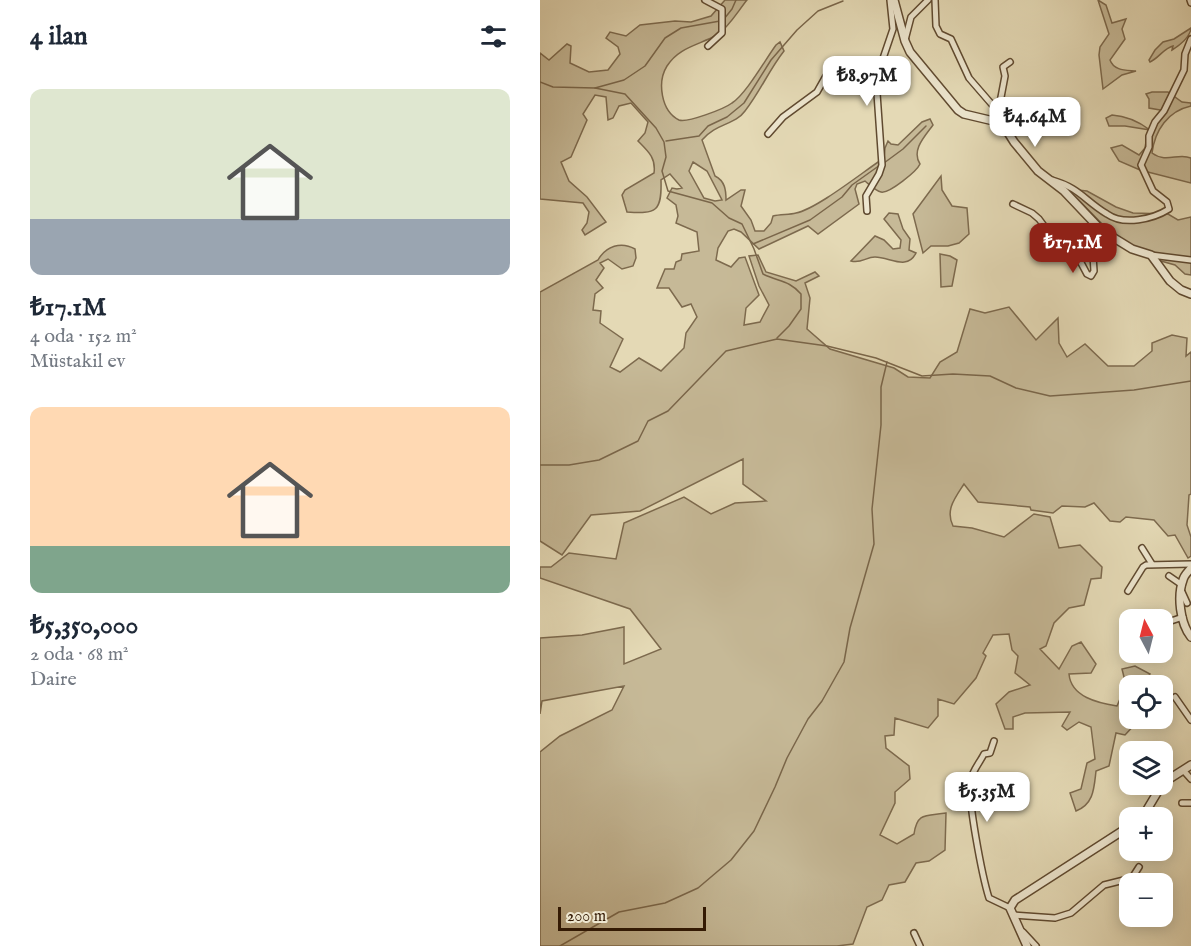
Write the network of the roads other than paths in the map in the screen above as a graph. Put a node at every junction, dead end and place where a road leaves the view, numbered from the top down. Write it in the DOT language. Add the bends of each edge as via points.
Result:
graph roads {
  1 [pos="705,0"];
  2 [pos="892,0"];
  3 [pos="928,0"];
  4 [pos="935,0"];
  5 [pos="1191,39"];
  6 [pos="905,42"];
  7 [pos="708,46"];
  8 [pos="1010,62"];
  9 [pos="876,79"];
  10 [pos="998,115"];
  11 [pos="1002,123"];
  12 [pos="768,134"];
  13 [pos="1048,179"];
  14 [pos="1013,204"];
  15 [pos="867,211"];
  16 [pos="1093,221"];
  17 [pos="1151,255"];
  18 [pos="1191,260"];
  19 [pos="1191,294"];
  20 [pos="1142,548"];
  21 [pos="1152,564"];
  22 [pos="1191,566"];
  23 [pos="1169,576"];
  24 [pos="1181,588"];
  25 [pos="1128,591"];
  26 [pos="1187,603"];
  27 [pos="1183,617"];
  28 [pos="1173,620"];
  29 [pos="1191,637"];
  30 [pos="1175,697"];
  31 [pos="1191,720"];
  32 [pos="994,741"];
  33 [pos="1191,765"];
  34 [pos="1182,770"];
  35 [pos="1191,779"];
  36 [pos="1182,803"];
  37 [pos="1191,803"];
  38 [pos="1149,807"];
  39 [pos="1119,833"];
  40 [pos="1139,867"];
  41 [pos="1012,912"];
  42 [pos="1022,931"];
  43 [pos="914,933"];
  44 [pos="920,946"];
  45 [pos="1027,946"];
  46 [pos="1036,946"];
  1 -- 7 [label="street" via="724,13 722,33"];
  2 -- 6 [label="street"];
  2 -- 9 [label="street" via="893,29"];
  3 -- 6 [label="street" via="911,17"];
  4 -- 10 [label="street" via="940,34 951,39 969,78"];
  5 -- 13 [label="street" via="1184,70 1155,122 1141,165 1153,191 1167,202 1169,209 1141,219 1120,219 1109,216 1072,187"];
  6 -- 11 [label="street" via="958,110"];
  8 -- 10 [label="street" via="1003,67"];
  9 -- 12 [label="street" via="846,68 826,76 817,92 783,117"];
  9 -- 15 [label="street" via="882,165 866,196"];
  10 -- 11 [label="street"];
  11 -- 13 [label="street"];
  13 -- 16 [label="street"];
  14 -- 16 [label="street" via="1039,219 1091,276"];
  16 -- 17 [label="street" via="1132,249"];
  17 -- 18 [label="street"];
  17 -- 19 [label="street" via="1170,281"];
  20 -- 21 [label="street"];
  21 -- 22 [label="street"];
  21 -- 25 [label="street" via="1143,567"];
  22 -- 24 [label="street"];
  23 -- 24 [label="street"];
  24 -- 26 [label="street"];
  24 -- 27 [label="street"];
  27 -- 28 [label="street"];
  27 -- 29 [label="street"];
  30 -- 31 [label="street"];
  32 -- 41 [label="street" via="970,780 972,805 989,898"];
  33 -- 34 [label="street"];
  34 -- 35 [label="street"];
  34 -- 38 [label="street" via="1160,788"];
  36 -- 37 [label="street"];
  39 -- 41 [label="street" via="1015,900"];
  40 -- 41 [label="street" via="1132,878 1104,885 1071,913 1054,918"];
  41 -- 42 [label="street"];
  42 -- 45 [label="street"];
  42 -- 46 [label="street"];
  43 -- 44 [label="street"];
}
